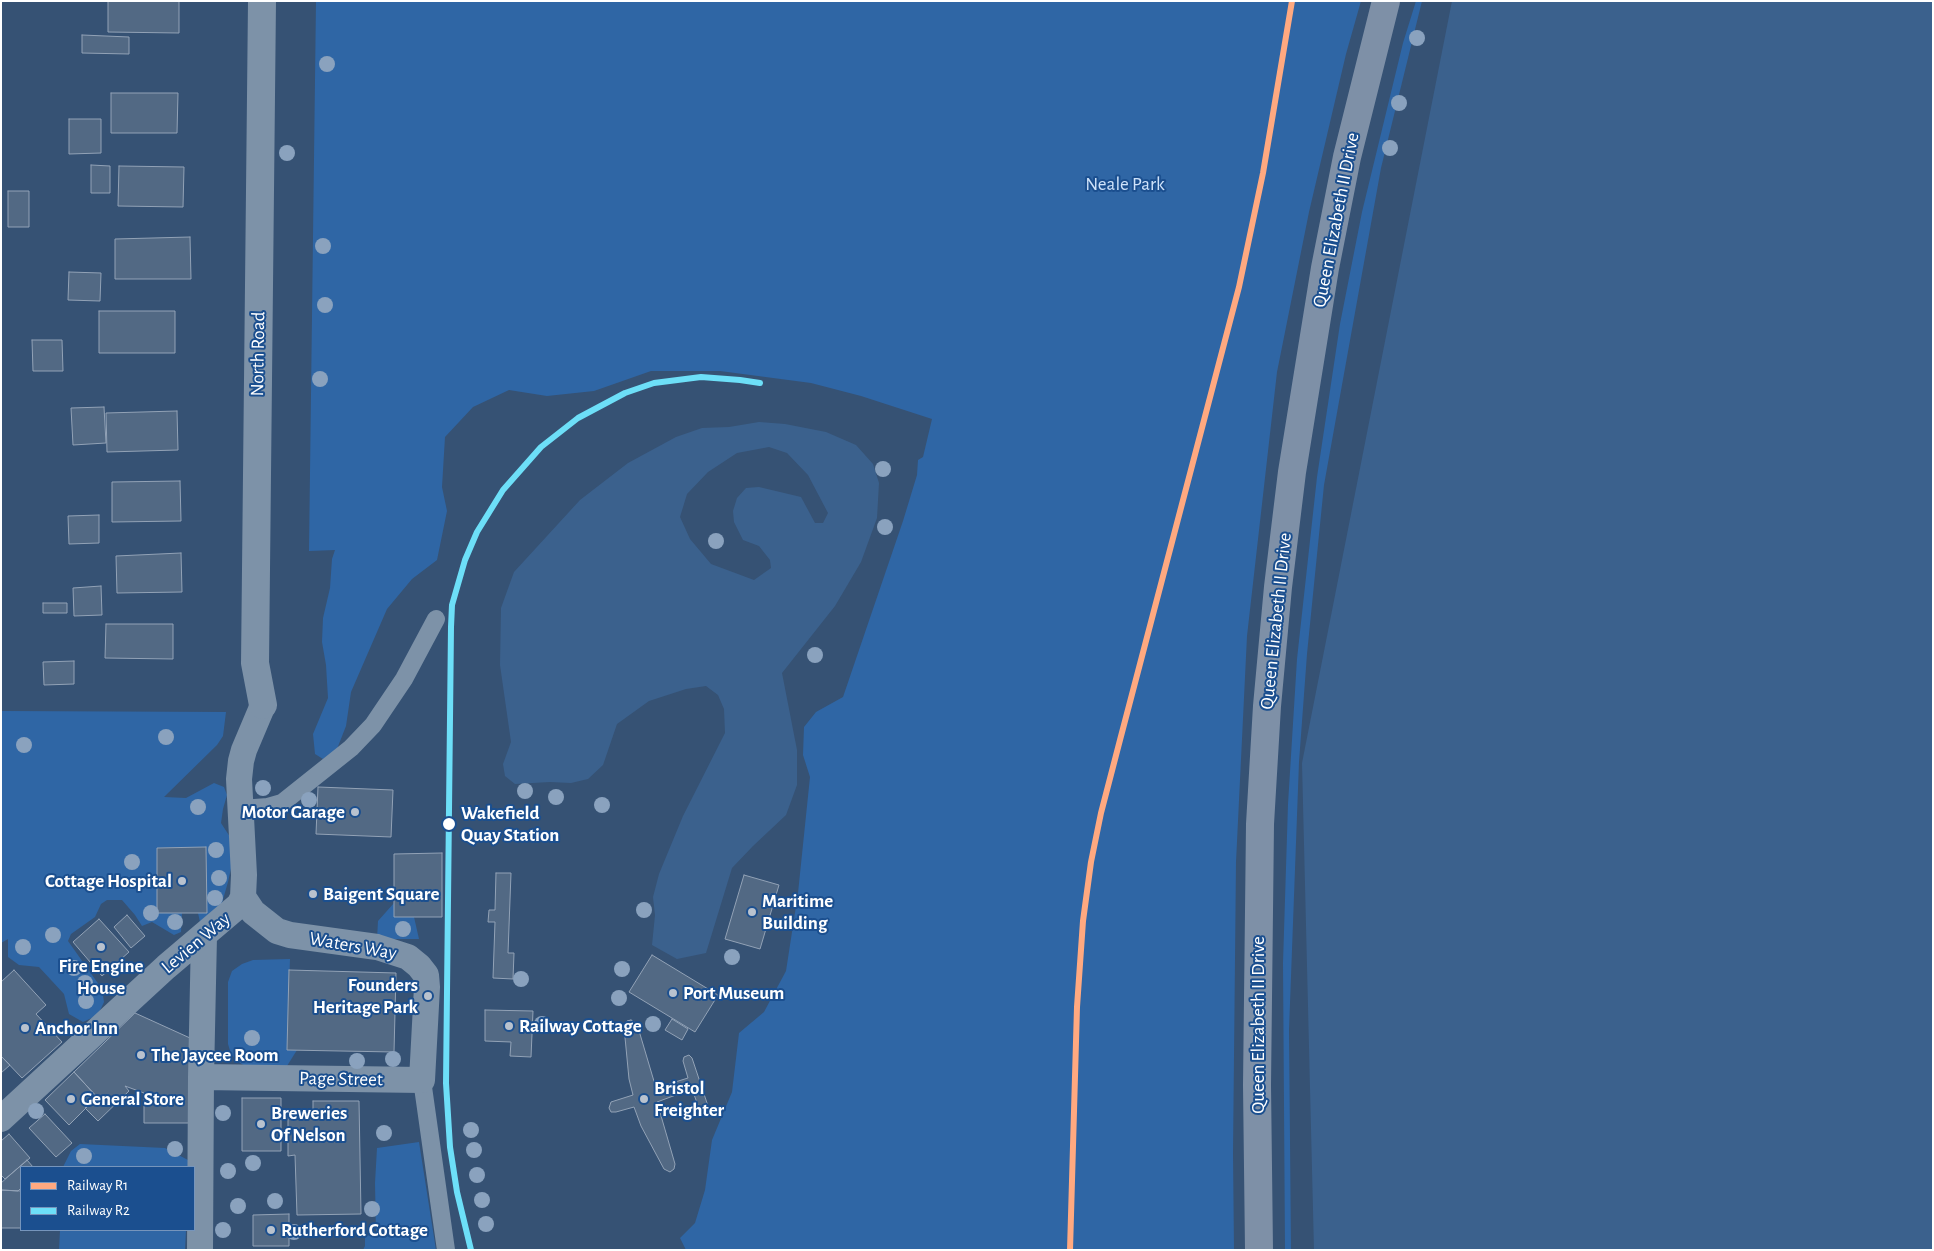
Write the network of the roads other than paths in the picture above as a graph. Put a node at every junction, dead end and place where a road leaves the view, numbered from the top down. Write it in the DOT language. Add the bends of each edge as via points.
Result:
graph roads {
  1 [pos="262,1"];
  2 [pos="1386,1"];
  3 [pos="436,619"];
  4 [pos="263,705"];
  5 [pos="241,809"];
  6 [pos="243,897"];
  7 [pos="204,936"];
  8 [pos="201,1077"];
  9 [pos="422,1080"];
  10 [pos="1,1119"];
  11 [pos="200,1250"];
  12 [pos="446,1250"];
  13 [pos="1259,1250"];
  1 -- 4 [label="street, North Road" via="255,663"];
  2 -- 13 [label="highway, Queen Elizabeth II Drive" via="1325,268 1292,472 1278,587 1260,824"];
  3 -- 5 [label="lane" via="404,679 373,725 351,748 282,803 268,808"];
  4 -- 5 [label="street, Levien Way" via="241,761"];
  5 -- 6 [label="street, Levien Way"];
  6 -- 7 [label="street, Levien Way" via="240,905"];
  6 -- 9 [label="street, Waters Way" via="253,912 277,930 290,935 376,947 408,957 419,966 426,975 427,987"];
  7 -- 8 [label="street"];
  7 -- 10 [label="street, Levien Way"];
  8 -- 9 [label="street, Page Street"];
  8 -- 11 [label="street"];
  9 -- 12 [label="lane"];
}
